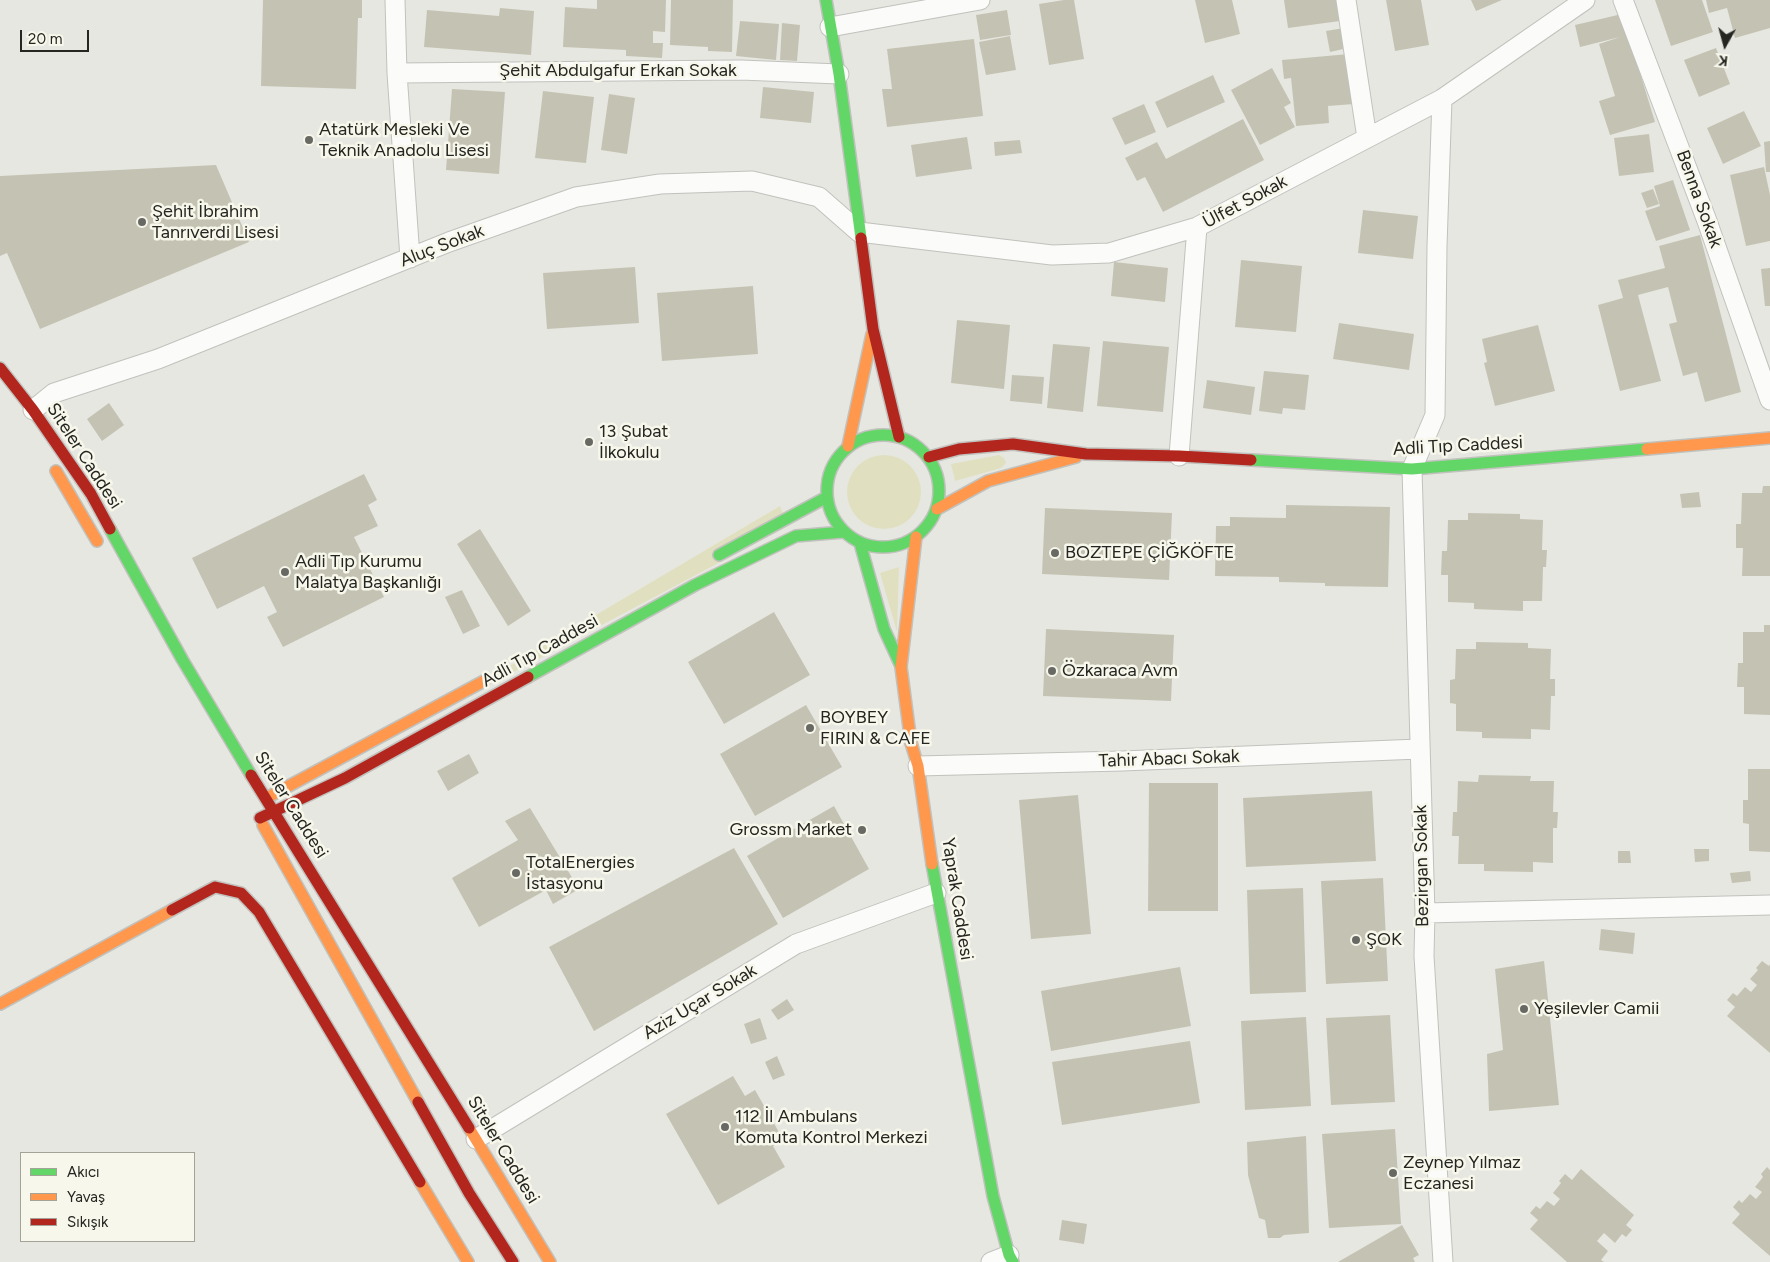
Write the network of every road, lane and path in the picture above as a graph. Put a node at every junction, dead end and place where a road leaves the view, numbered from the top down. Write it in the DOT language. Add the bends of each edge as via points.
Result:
graph roads {
  1 [pos="395,0"];
  2 [pos="826,0"];
  3 [pos="980,0"];
  4 [pos="1346,0"];
  5 [pos="1586,0"];
  6 [pos="1623,0"];
  7 [pos="830,27"];
  8 [pos="397,73"];
  9 [pos="839,74"];
  10 [pos="1442,99"];
  11 [pos="1367,138"];
  12 [pos="1197,227"];
  13 [pos="859,232"];
  14 [pos="410,258"];
  15 [pos="874,329"];
  16 [pos="0,368"];
  17 [pos="1770,400"];
  18 [pos="33,410"];
  19 [pos="899,437"];
  20 [pos="1770,438"];
  21 [pos="848,446"];
  22 [pos="1086,454"];
  23 [pos="1180,456"];
  24 [pos="928,457"];
  25 [pos="52,463"];
  26 [pos="1412,469"];
  27 [pos="826,497"];
  28 [pos="937,509"];
  29 [pos="843,532"];
  30 [pos="916,537"];
  31 [pos="860,543"];
  32 [pos="102,549"];
  33 [pos="712,558"];
  34 [pos="901,666"];
  35 [pos="493,676"];
  36 [pos="1419,749"];
  37 [pos="918,766"];
  38 [pos="258,803"];
  39 [pos="275,812"];
  40 [pos="259,819"];
  41 [pos="936,892"];
  42 [pos="1770,905"];
  43 [pos="1425,913"];
  44 [pos="0,1004"];
  45 [pos="476,1139"];
  46 [pos="1010,1258"];
  47 [pos="468,1262"];
  48 [pos="513,1262"];
  49 [pos="550,1262"];
  50 [pos="991,1262"];
  51 [pos="1443,1262"];
  1 -- 8 [label="street"];
  2 -- 7 [label="street"];
  3 -- 7 [label="street"];
  4 -- 11 [label="street"];
  5 -- 10 [label="street, Ülfet Sokak"];
  6 -- 17 [label="street, Benna Sokak" via="1707,221"];
  7 -- 9 [label="street"];
  8 -- 9 [label="street, Şehit Abdulgafur Erkan Sokak" via="741,70"];
  8 -- 14 [label="street"];
  9 -- 13 [label="street"];
  10 -- 11 [label="street, Ülfet Sokak"];
  10 -- 26 [label="street" via="1435,415"];
  11 -- 12 [label="street, Ülfet Sokak"];
  12 -- 13 [label="street, Ülfet Sokak" via="1109,253 1052,256"];
  12 -- 23 [label="street"];
  13 -- 14 [label="street, Aluç Sokak" via="819,198 809,195 752,182 660,184 576,197"];
  13 -- 15 [label="street"];
  14 -- 18 [label="street, Aluç Sokak" via="158,359 54,393"];
  15 -- 19 [label="street"];
  15 -- 21 [label="street"];
  16 -- 18 [label="street, Siteler Caddesi"];
  18 -- 38 [label="street, Siteler Caddesi" via="91,494"];
  19 -- 21 [label="street, Adli Tıp Caddesi" via="881,434"];
  19 -- 24 [label="street, Adli Tıp Caddesi" via="916,445"];
  20 -- 26 [label="street, Adli Tıp Caddesi"];
  21 -- 27 [label="street, Adli Tıp Caddesi" via="835,460 828,478"];
  22 -- 23 [label="street, Adli Tıp Caddesi"];
  22 -- 24 [label="street, Adli Tıp Caddesi" via="1013,444 959,449"];
  22 -- 28 [label="street, Adli Tıp Caddesi" via="988,481"];
  23 -- 26 [label="street, Adli Tıp Caddesi"];
  24 -- 28 [label="street, Adli Tıp Caddesi" via="937,473 940,491"];
  25 -- 32 [label="street, Siteler Caddesi"];
  26 -- 36 [label="street, Bezirgan Sokak"];
  27 -- 29 [label="street, Adli Tıp Caddesi" via="832,516"];
  27 -- 33 [label="street"];
  28 -- 30 [label="street, Adli Tıp Caddesi" via="929,525"];
  29 -- 31 [label="street, Adli Tıp Caddesi"];
  29 -- 39 [label="street, Adli Tıp Caddesi" via="796,536 696,585 345,778"];
  30 -- 31 [label="street, Adli Tıp Caddesi" via="898,546 879,548"];
  30 -- 34 [label="street, Yaprak Caddesi"];
  31 -- 34 [label="street" via="884,629"];
  34 -- 37 [label="street, Yaprak Caddesi" via="911,743"];
  35 -- 38 [label="street, Adli Tıp Caddesi"];
  36 -- 37 [label="street, Tahir Abacı Sokak" via="1122,762"];
  36 -- 43 [label="street, Bezirgan Sokak"];
  37 -- 41 [label="street, Yaprak Caddesi"];
  38 -- 39 [label="street, Siteler Caddesi"];
  38 -- 40 [label="street, Siteler Caddesi"];
  39 -- 40 [label="street, Adli Tıp Caddesi"];
  39 -- 45 [label="street, Siteler Caddesi"];
  40 -- 48 [label="street, Siteler Caddesi" via="470,1193"];
  41 -- 45 [label="street, Aziz Uçar Sokak" via="796,944"];
  41 -- 46 [label="street, Yaprak Caddesi" via="993,1196"];
  42 -- 43 [label="street"];
  43 -- 51 [label="street, Bezirgan Sokak" via="1424,956"];
  44 -- 47 [label="street" via="215,887 241,893 259,912"];
  45 -- 49 [label="street, Siteler Caddesi"];
  46 -- 50 [label="street"];
}
